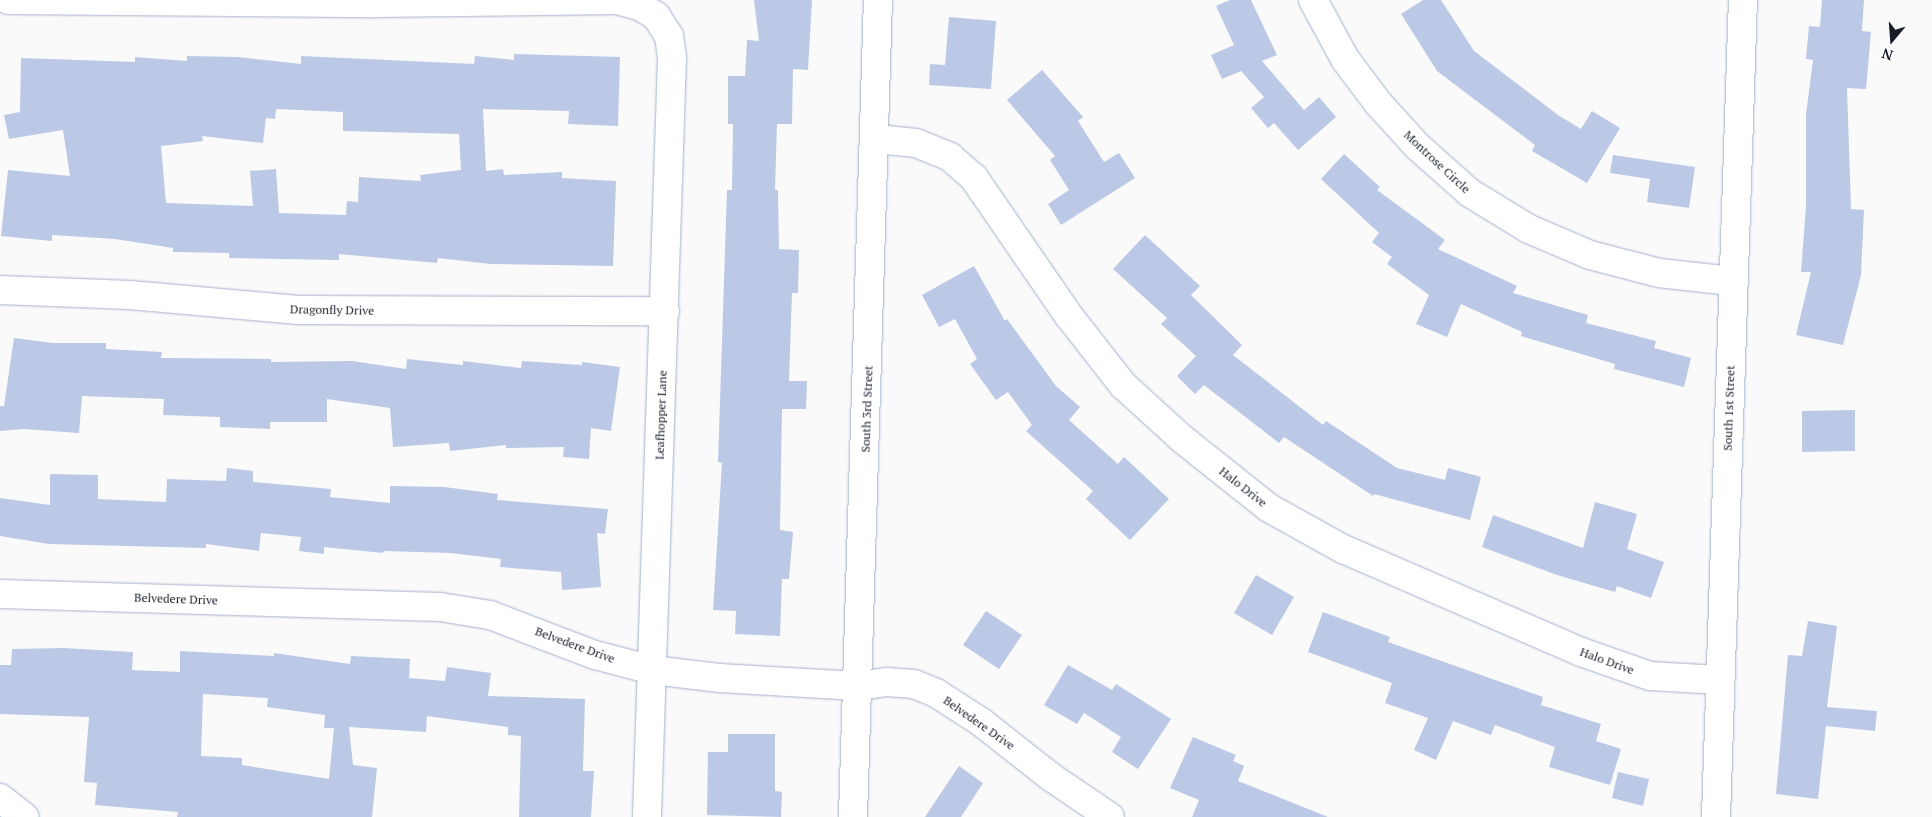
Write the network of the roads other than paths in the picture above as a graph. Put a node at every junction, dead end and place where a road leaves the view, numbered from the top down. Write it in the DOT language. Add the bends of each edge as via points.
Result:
graph roads {
  1 [pos="8,0"];
  2 [pos="878,0"];
  3 [pos="1313,0"];
  4 [pos="1743,0"];
  5 [pos="342,1"];
  6 [pos="375,2"];
  7 [pos="876,139"];
  8 [pos="1732,281"];
  9 [pos="0,290"];
  10 [pos="665,312"];
  11 [pos="0,594"];
  12 [pos="652,670"];
  13 [pos="1720,680"];
  14 [pos="858,686"];
  15 [pos="0,798"];
  16 [pos="24,817"];
  17 [pos="647,817"];
  18 [pos="853,817"];
  19 [pos="1110,817"];
  20 [pos="1716,817"];
  1 -- 5 [label="street"];
  2 -- 7 [label="street, South 3rd Street"];
  3 -- 8 [label="street, Montrose Circle" via="1345,59 1378,103 1417,146 1470,193 1529,229 1590,255 1659,274"];
  4 -- 8 [label="street, South 1st Street"];
  5 -- 6 [label="street"];
  6 -- 10 [label="street, Leafhopper Lane" via="617,0 639,6 656,16 669,36 672,58"];
  7 -- 13 [label="street, Halo Drive" via="916,143 950,157 974,178 1069,316 1123,384 1181,438 1269,508 1343,549 1581,652 1650,676"];
  7 -- 14 [label="street, South 3rd Street"];
  8 -- 13 [label="street, South 1st Street"];
  9 -- 10 [label="street, Dragonfly Drive" via="130,295 298,310"];
  10 -- 12 [label="street, Leafhopper Lane"];
  11 -- 12 [label="street, Belvedere Drive" via="440,606 490,615 595,655"];
  12 -- 14 [label="street, Belvedere Drive" via="719,678"];
  12 -- 17 [label="street, Leafhopper Lane"];
  13 -- 20 [label="street, South 1st Street"];
  14 -- 18 [label="street, South 3rd Street"];
  14 -- 19 [label="street, Belvedere Drive" via="914,684 936,693"];
  15 -- 16 [label="street"];
}
